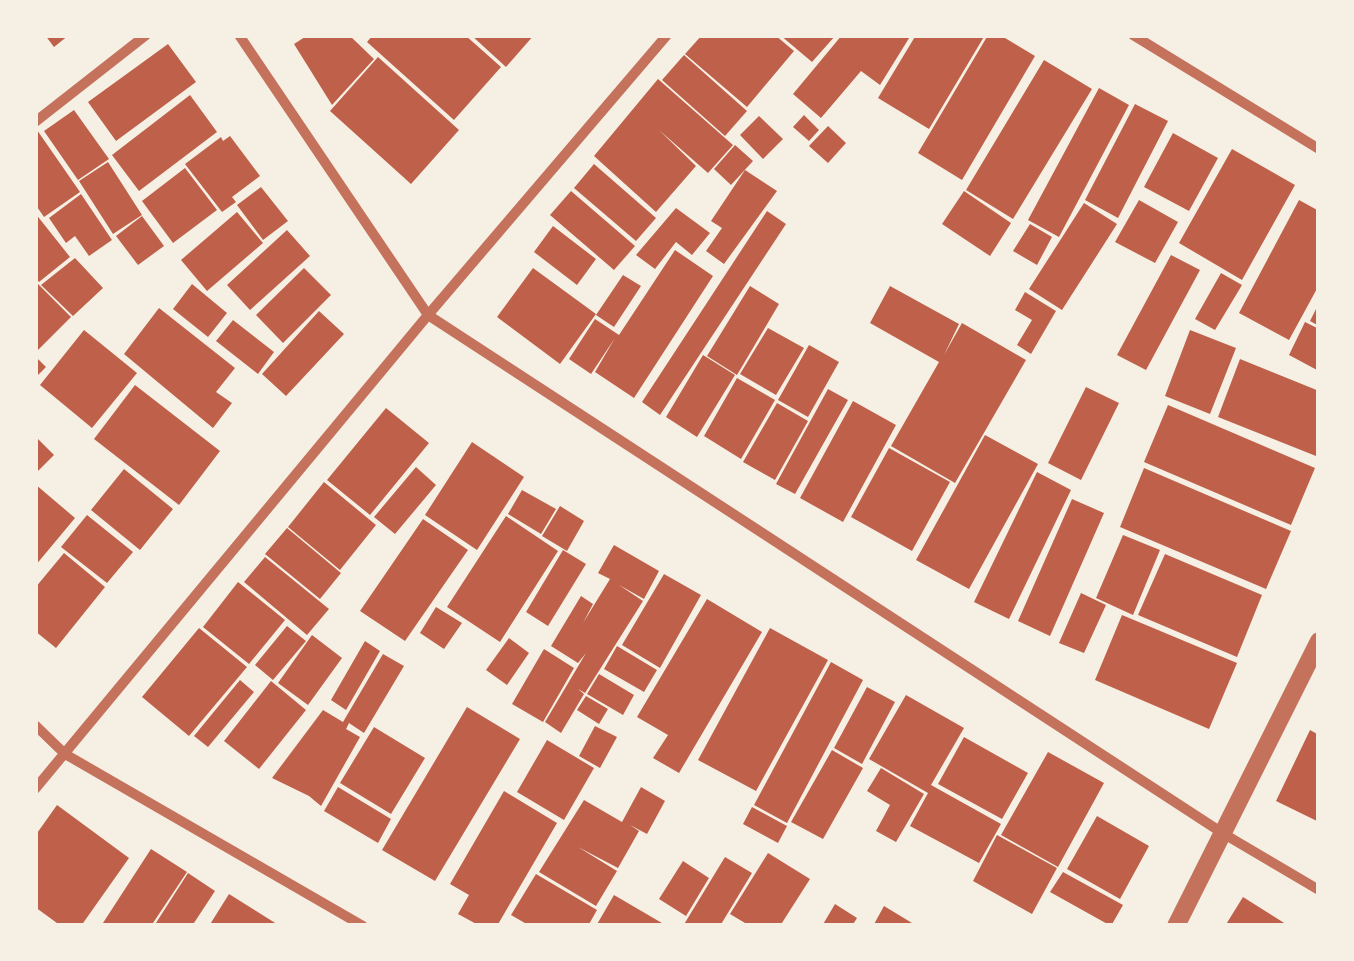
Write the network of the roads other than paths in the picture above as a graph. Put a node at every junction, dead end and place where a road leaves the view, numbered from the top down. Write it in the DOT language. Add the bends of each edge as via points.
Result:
graph roads {
  1 [pos="146,35"];
  2 [pos="239,35"];
  3 [pos="666,35"];
  4 [pos="1132,35"];
  5 [pos="35,122"];
  6 [pos="1319,149"];
  7 [pos="428,315"];
  8 [pos="1319,641"];
  9 [pos="35,726"];
  10 [pos="66,754"];
  11 [pos="35,789"];
  12 [pos="1224,834"];
  13 [pos="1319,890"];
  14 [pos="363,926"];
  15 [pos="1176,926"];
  1 -- 5 [label="street"];
  2 -- 7 [label="street"];
  3 -- 7 [label="street"];
  4 -- 6 [label="street"];
  7 -- 10 [label="street"];
  7 -- 12 [label="street"];
  8 -- 12 [label="street"];
  9 -- 10 [label="street"];
  10 -- 11 [label="street"];
  10 -- 14 [label="street"];
  12 -- 13 [label="street"];
  12 -- 15 [label="street"];
}
